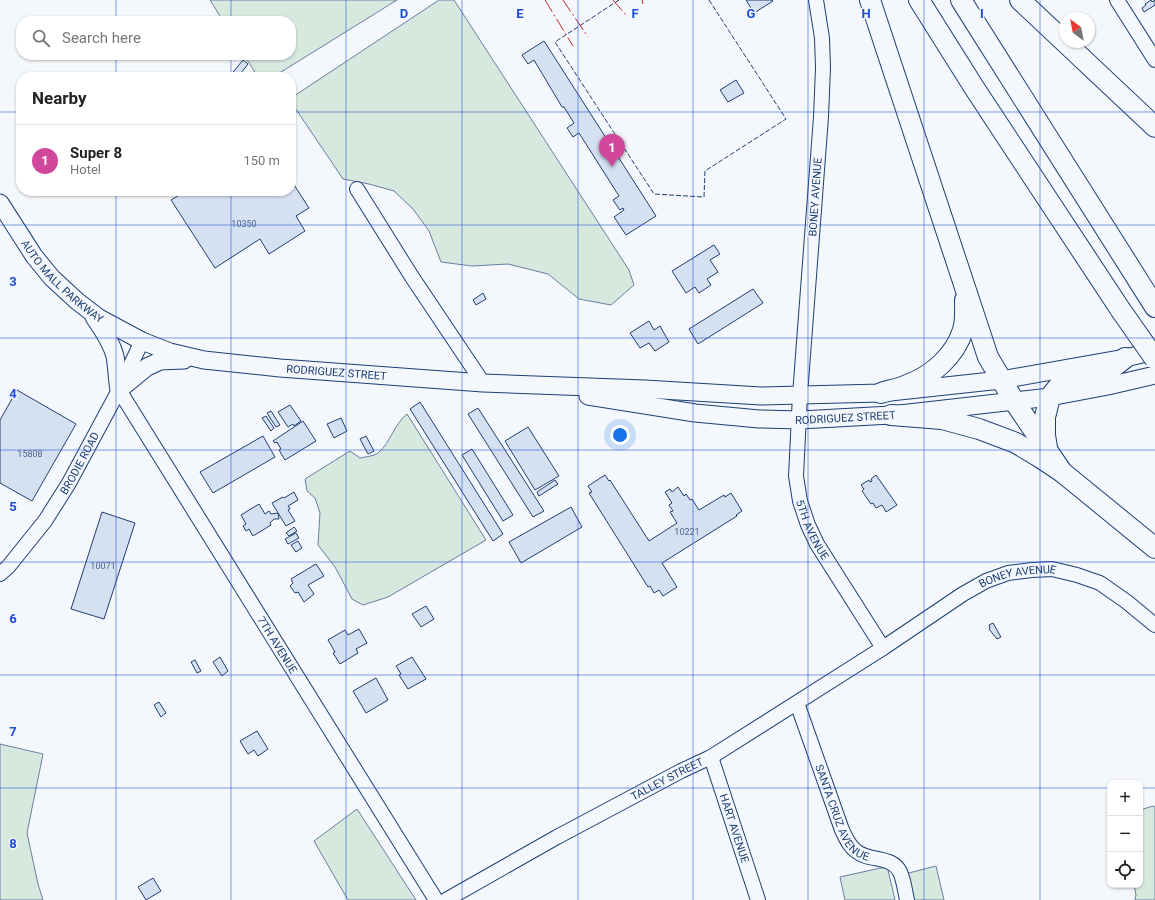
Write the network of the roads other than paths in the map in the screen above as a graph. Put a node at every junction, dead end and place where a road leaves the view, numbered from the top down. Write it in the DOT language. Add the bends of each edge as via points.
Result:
graph roads {
  1 [pos="816,0"];
  2 [pos="870,0"];
  3 [pos="919,0"];
  4 [pos="961,0"];
  5 [pos="1020,0"];
  6 [pos="1117,0"];
  7 [pos="1155,60"];
  8 [pos="1155,127"];
  9 [pos="357,189"];
  10 [pos="0,204"];
  11 [pos="964,282"];
  12 [pos="1154,305"];
  13 [pos="92,313"];
  14 [pos="142,341"];
  15 [pos="1155,351"];
  16 [pos="1126,358"];
  17 [pos="204,360"];
  18 [pos="1155,360"];
  19 [pos="1155,375"];
  20 [pos="1001,380"];
  21 [pos="483,384"];
  22 [pos="535,386"];
  23 [pos="119,390"];
  24 [pos="880,393"];
  25 [pos="800,395"];
  26 [pos="1050,397"];
  27 [pos="1014,401"];
  28 [pos="892,415"];
  29 [pos="800,420"];
  30 [pos="1047,449"];
  31 [pos="1062,472"];
  32 [pos="1155,548"];
  33 [pos="0,574"];
  34 [pos="1155,625"];
  35 [pos="883,648"];
  36 [pos="797,703"];
  37 [pos="710,757"];
  38 [pos="436,900"];
  39 [pos="446,900"];
  40 [pos="758,900"];
  41 [pos="907,900"];
  1 -- 25 [label="street, BONEY AVENUE" via="822,38 823,68"];
  2 -- 11 [label="highway"];
  3 -- 18 [label="highway, bridge"];
  4 -- 12 [label="highway"];
  5 -- 8 [label="highway"];
  6 -- 7 [label="street"];
  9 -- 21 [label="street"];
  10 -- 13 [label="main road, AUTO MALL PARKWAY" via="34,256 52,278"];
  11 -- 20 [label="highway" via="988,357"];
  11 -- 24 [label="highway" via="966,317 963,330 952,351 931,374 908,385"];
  13 -- 14 [label="main road, AUTO MALL PARKWAY"];
  13 -- 23 [label="main road" via="115,356"];
  14 -- 17 [label="main road, RODRIGUEZ STREET" via="170,352"];
  14 -- 23 [label="street, BRODIE ROAD"];
  15 -- 16 [label="main road, RODRIGUEZ STREET"];
  16 -- 20 [label="main road, RODRIGUEZ STREET"];
  16 -- 26 [label="highway" via="1111,369 1062,381"];
  17 -- 21 [label="main road, RODRIGUEZ STREET"];
  17 -- 23 [label="main road" via="160,361 147,367"];
  19 -- 26 [label="main road, RODRIGUEZ STREET"];
  20 -- 24 [label="main road, RODRIGUEZ STREET"];
  20 -- 27 [label="highway"];
  21 -- 22 [label="main road, RODRIGUEZ STREET"];
  22 -- 25 [label="main road, RODRIGUEZ STREET" via="761,396"];
  22 -- 29 [label="main road, RODRIGUEZ STREET" via="695,413"];
  23 -- 33 [label="street, BRODIE ROAD" via="69,483 45,521"];
  23 -- 38 [label="street, 7TH AVENUE"];
  24 -- 25 [label="main road, RODRIGUEZ STREET"];
  25 -- 29 [label="street, 5TH AVENUE"];
  26 -- 27 [label="main road, RODRIGUEZ STREET"];
  26 -- 30 [label="highway" via="1045,417"];
  27 -- 28 [label="main road, RODRIGUEZ STREET"];
  27 -- 30 [label="highway"];
  28 -- 29 [label="main road, RODRIGUEZ STREET"];
  28 -- 31 [label="highway" via="942,419 979,429 1016,443"];
  29 -- 35 [label="street, 5TH AVENUE" via="796,476 800,501 808,525 817,544"];
  30 -- 31 [label="highway"];
  31 -- 32 [label="highway"];
  34 -- 35 [label="street, BONEY AVENUE" via="1100,583 1052,570 1008,572 963,594"];
  35 -- 36 [label="street, TALLEY STREET"];
  36 -- 37 [label="street, TALLEY STREET"];
  36 -- 41 [label="street, SANTA CRUZ AVENUE" via="848,842 855,851 866,857 895,865 900,872"];
  37 -- 39 [label="street, TALLEY STREET" via="557,837"];
  37 -- 40 [label="street, HART AVENUE"];
}
